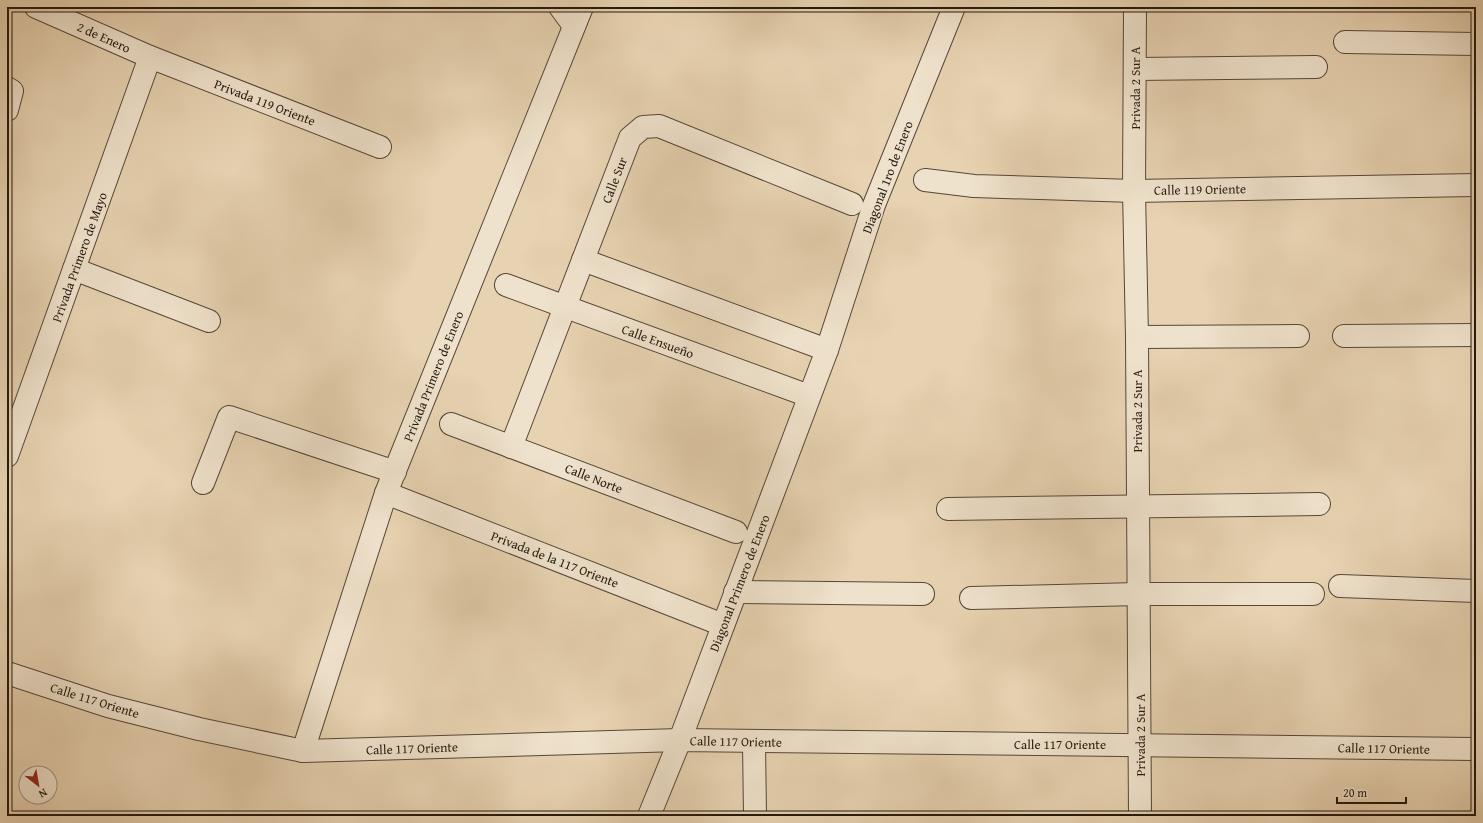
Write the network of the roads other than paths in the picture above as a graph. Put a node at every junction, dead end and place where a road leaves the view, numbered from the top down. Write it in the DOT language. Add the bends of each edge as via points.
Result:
graph roads {
  1 [pos="36,7"];
  2 [pos="560,7"];
  3 [pos="954,7"];
  4 [pos="1135,7"];
  5 [pos="578,16"];
  6 [pos="1345,42"];
  7 [pos="1476,44"];
  8 [pos="150,58"];
  9 [pos="1316,67"];
  10 [pos="1136,69"];
  11 [pos="7,88"];
  12 [pos="7,110"];
  13 [pos="380,147"];
  14 [pos="925,180"];
  15 [pos="1476,185"];
  16 [pos="1134,190"];
  17 [pos="852,204"];
  18 [pos="583,260"];
  19 [pos="74,269"];
  20 [pos="506,285"];
  21 [pos="565,307"];
  22 [pos="209,321"];
  23 [pos="1476,335"];
  24 [pos="1298,336"];
  25 [pos="1344,336"];
  26 [pos="1137,337"];
  27 [pos="827,350"];
  28 [pos="809,396"];
  29 [pos="452,424"];
  30 [pos="511,447"];
  31 [pos="7,456"];
  32 [pos="395,472"];
  33 [pos="202,483"];
  34 [pos="386,493"];
  35 [pos="1319,504"];
  36 [pos="1138,506"];
  37 [pos="948,509"];
  38 [pos="736,532"];
  39 [pos="1340,586"];
  40 [pos="1476,591"];
  41 [pos="735,592"];
  42 [pos="923,594"];
  43 [pos="1138,594"];
  44 [pos="1313,594"];
  45 [pos="971,598"];
  46 [pos="723,625"];
  47 [pos="7,673"];
  48 [pos="680,740"];
  49 [pos="754,742"];
  50 [pos="1141,744"];
  51 [pos="1476,749"];
  52 [pos="303,751"];
  53 [pos="649,816"];
  54 [pos="755,816"];
  55 [pos="1140,816"];
  1 -- 8 [label="street, 2 de Enero"];
  2 -- 5 [label="street"];
  3 -- 27 [label="street, Diagonal 1ro de Enero" via="874,205"];
  4 -- 10 [label="street, Privada 2 Sur A"];
  5 -- 32 [label="street, Privada Primero de Enero"];
  6 -- 7 [label="street"];
  8 -- 13 [label="street, Privada 119 Oriente"];
  8 -- 19 [label="street, Privada Primero de Mayo"];
  9 -- 10 [label="street"];
  10 -- 16 [label="street, Privada 2 Sur A"];
  11 -- 12 [label="street" via="12,91"];
  14 -- 16 [label="street, Calle 119 Oriente" via="974,186"];
  15 -- 16 [label="street, Calle 119 Oriente"];
  16 -- 26 [label="street, Privada 2 Sur A"];
  17 -- 18 [label="street, Calle Sur" via="659,126 643,127 630,138"];
  18 -- 21 [label="street, Calle Sur"];
  18 -- 27 [label="street"];
  19 -- 22 [label="street"];
  19 -- 31 [label="street, Privada Primero de Mayo"];
  20 -- 21 [label="street, Calle Ensueño"];
  21 -- 28 [label="street, Calle Ensueño"];
  21 -- 30 [label="street, Calle Sur"];
  23 -- 25 [label="street"];
  24 -- 26 [label="street"];
  26 -- 36 [label="street, Privada 2 Sur A"];
  27 -- 28 [label="street, Diagonal Primero de Enero"];
  28 -- 41 [label="street, Diagonal Primero de Enero"];
  29 -- 30 [label="street, Calle Norte"];
  30 -- 38 [label="street, Calle Norte"];
  32 -- 33 [label="street" via="229,417"];
  32 -- 34 [label="street, Privada Primero de Enero"];
  34 -- 46 [label="street, Privada de la 117 Oriente"];
  34 -- 52 [label="street, Privada Primero de Enero"];
  35 -- 36 [label="street"];
  36 -- 37 [label="street"];
  36 -- 43 [label="street, Privada 2 Sur A"];
  39 -- 40 [label="street"];
  41 -- 42 [label="street"];
  41 -- 46 [label="street, Diagonal Primero de Enero"];
  43 -- 44 [label="street"];
  43 -- 45 [label="street"];
  43 -- 50 [label="street, Privada 2 Sur A"];
  46 -- 48 [label="street, Diagonal Primero de Enero"];
  47 -- 52 [label="street, Calle 117 Oriente" via="108,706"];
  48 -- 49 [label="street, Calle 117 Oriente"];
  48 -- 52 [label="street, Calle 117 Oriente"];
  48 -- 53 [label="street, Diagonal Primero de Enero"];
  49 -- 50 [label="street, Calle 117 Oriente"];
  49 -- 54 [label="street"];
  50 -- 51 [label="street, Calle 117 Oriente"];
  50 -- 55 [label="street, Privada 2 Sur A"];
}
